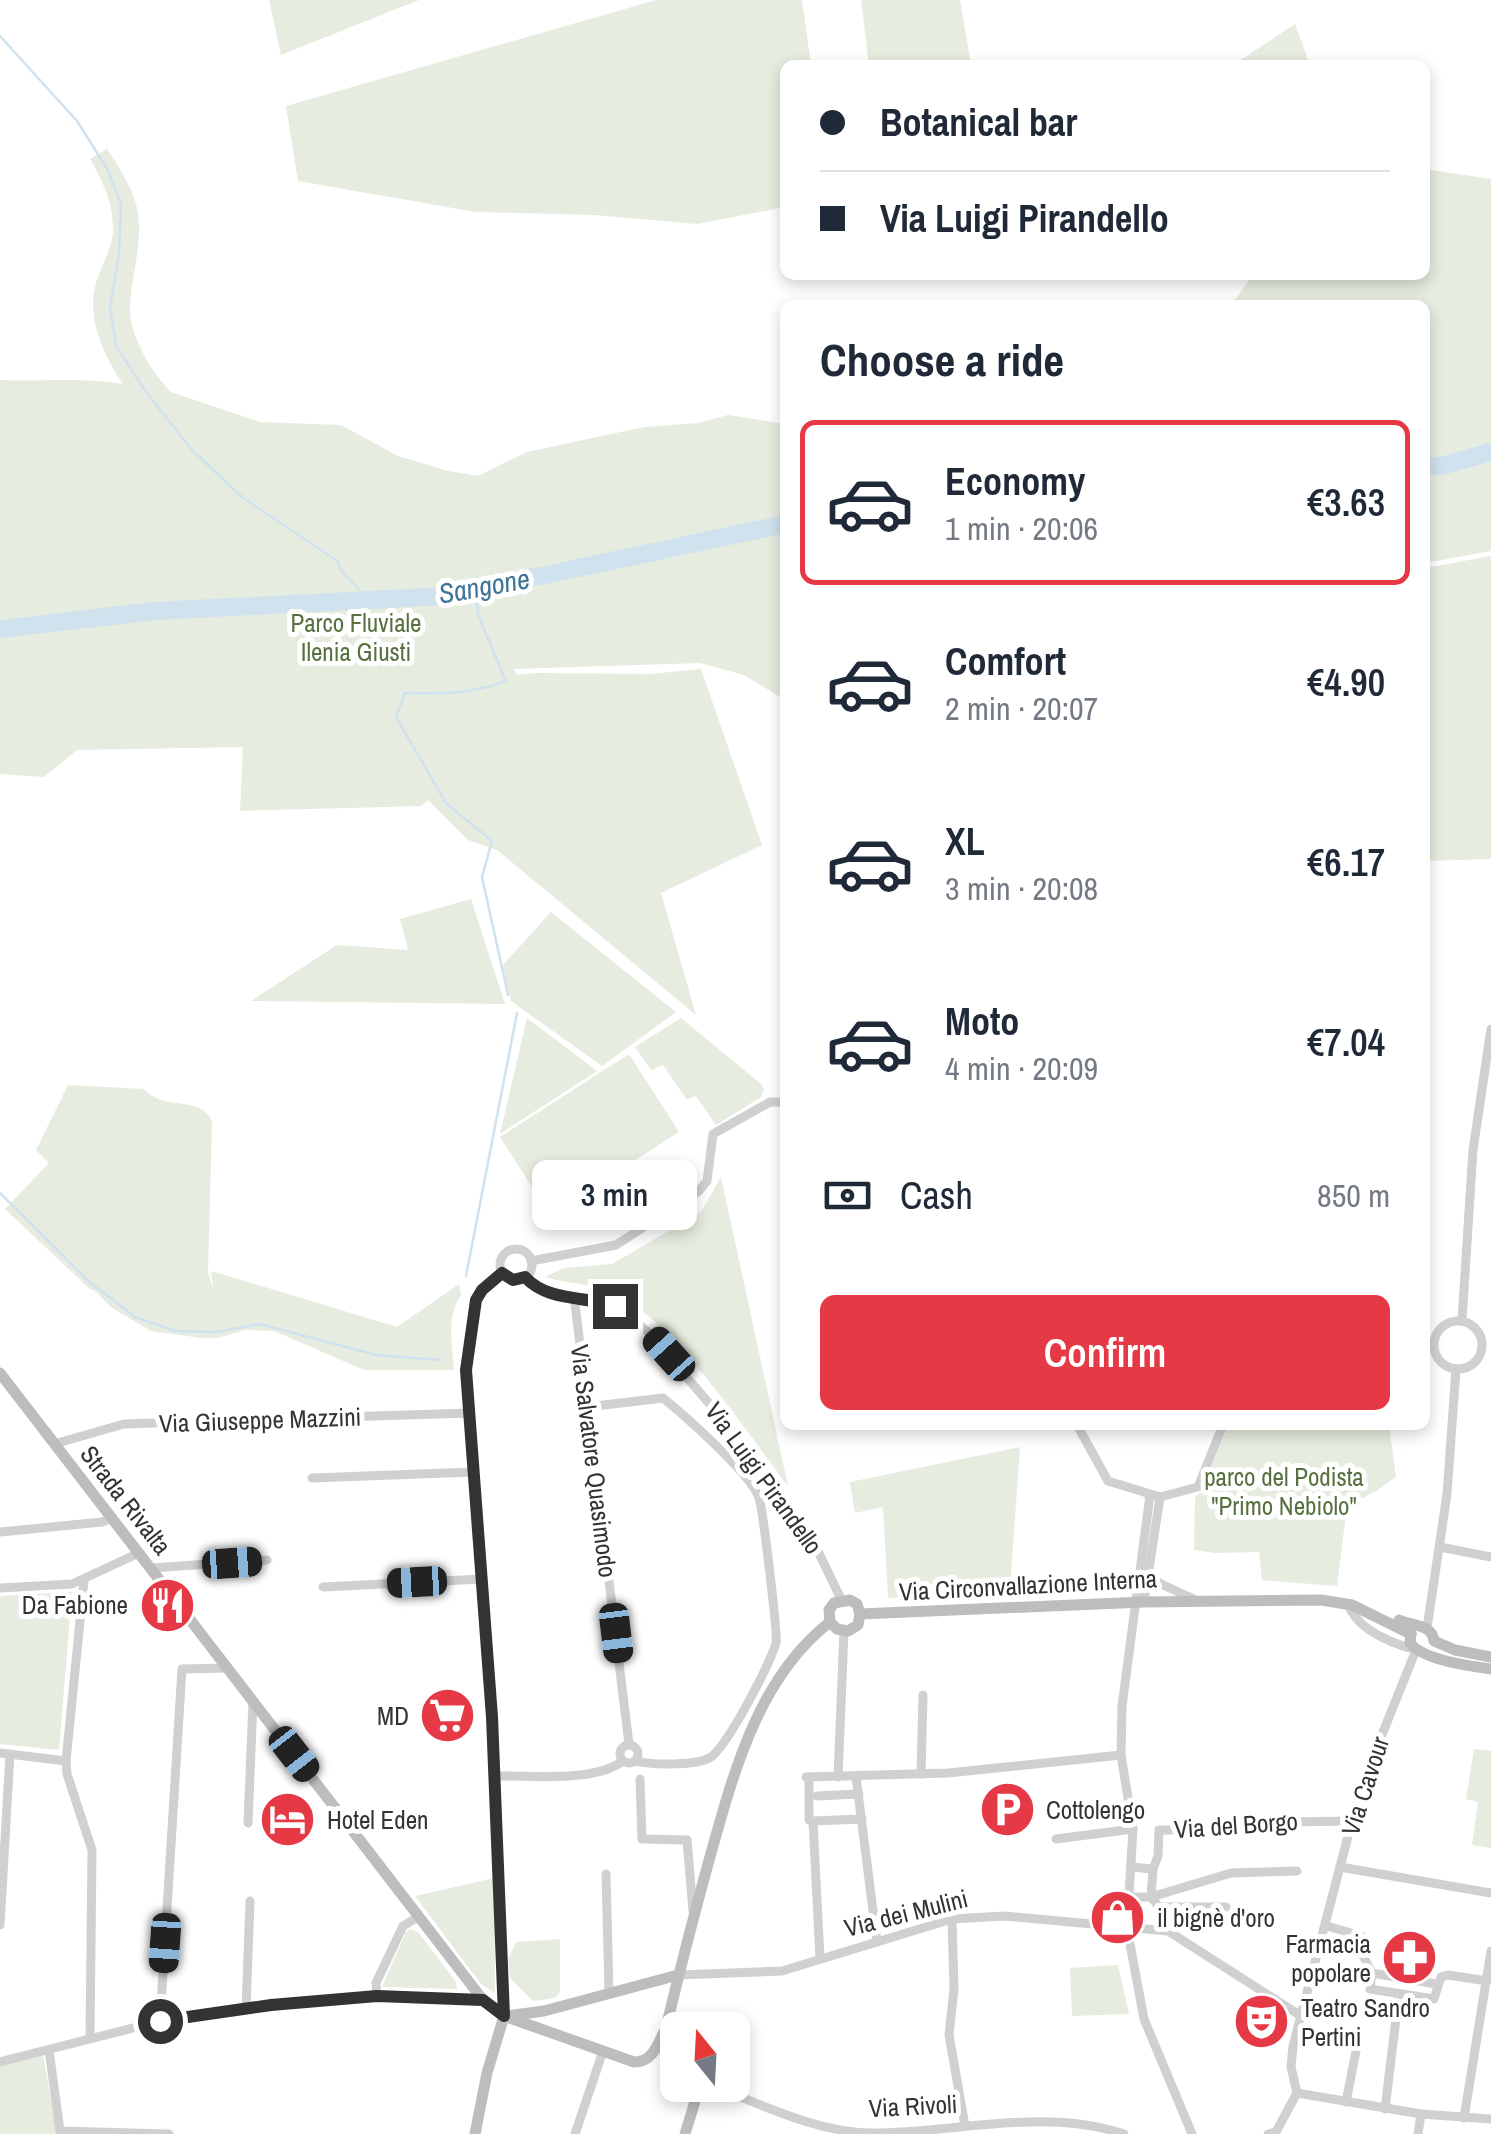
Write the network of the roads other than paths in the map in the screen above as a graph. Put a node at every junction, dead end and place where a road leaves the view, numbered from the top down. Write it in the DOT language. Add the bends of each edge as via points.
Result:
graph roads {
  1 [pos="1491,1028"];
  2 [pos="780,1101"];
  3 [pos="531,1261"];
  4 [pos="502,1273"];
  5 [pos="525,1277"];
  6 [pos="574,1296"];
  7 [pos="1462,1320"];
  8 [pos="1491,1322"];
  9 [pos="1478,1330"];
  10 [pos="1430,1352"];
  11 [pos="1456,1369"];
  12 [pos="0,1374"];
  13 [pos="587,1408"];
  14 [pos="470,1413"];
  15 [pos="1081,1430"];
  16 [pos="1221,1430"];
  17 [pos="54,1444"];
  18 [pos="473,1472"];
  19 [pos="312,1478"];
  20 [pos="1155,1494"];
  21 [pos="112,1518"];
  22 [pos="0,1532"];
  23 [pos="1440,1547"];
  24 [pos="139,1552"];
  25 [pos="1491,1556"];
  26 [pos="267,1560"];
  27 [pos="151,1568"];
  28 [pos="1148,1574"];
  29 [pos="482,1579"];
  30 [pos="84,1581"];
  31 [pos="323,1587"];
  32 [pos="0,1588"];
  33 [pos="841,1600"];
  34 [pos="1322,1600"];
  35 [pos="1198,1601"];
  36 [pos="1139,1602"];
  37 [pos="1348,1604"];
  38 [pos="860,1614"];
  39 [pos="830,1622"];
  40 [pos="1418,1630"];
  41 [pos="844,1631"];
  42 [pos="1425,1648"];
  43 [pos="1491,1657"];
  44 [pos="228,1668"];
  45 [pos="1491,1668"];
  46 [pos="923,1695"];
  47 [pos="254,1701"];
  48 [pos="629,1744"];
  49 [pos="5,1754"];
  50 [pos="1121,1756"];
  51 [pos="66,1761"];
  52 [pos="623,1761"];
  53 [pos="635,1761"];
  54 [pos="921,1774"];
  55 [pos="495,1776"];
  56 [pos="838,1778"];
  57 [pos="856,1778"];
  58 [pos="640,1779"];
  59 [pos="858,1794"];
  60 [pos="817,1796"];
  61 [pos="862,1819"];
  62 [pos="813,1820"];
  63 [pos="1352,1821"];
  64 [pos="248,1823"];
  65 [pos="1133,1828"];
  66 [pos="1056,1839"];
  67 [pos="1340,1867"];
  68 [pos="1131,1868"];
  69 [pos="1153,1869"];
  70 [pos="1298,1871"];
  71 [pos="606,1874"];
  72 [pos="1491,1893"];
  73 [pos="1130,1897"];
  74 [pos="1151,1897"];
  75 [pos="250,1900"];
  76 [pos="1226,1907"];
  77 [pos="418,1916"];
  78 [pos="693,1918"];
  79 [pos="952,1920"];
  80 [pos="0,1926"];
  81 [pos="1327,1926"];
  82 [pos="1128,1928"];
  83 [pos="877,1942"];
  84 [pos="1491,1951"];
  85 [pos="820,1959"];
  86 [pos="1372,1973"];
  87 [pos="678,1975"];
  88 [pos="1487,1980"];
  89 [pos="1436,1984"];
  90 [pos="609,1994"];
  91 [pos="1399,1994"];
  92 [pos="377,1996"];
  93 [pos="483,2000"];
  94 [pos="246,2008"];
  95 [pos="670,2012"];
  96 [pos="504,2016"];
  97 [pos="1301,2016"];
  98 [pos="160,2021"];
  99 [pos="90,2038"];
  100 [pos="660,2040"];
  101 [pos="49,2050"];
  102 [pos="603,2051"];
  103 [pos="1356,2051"];
  104 [pos="0,2062"];
  105 [pos="1297,2093"];
  106 [pos="750,2100"];
  107 [pos="695,2102"];
  108 [pos="1346,2102"];
  109 [pos="1385,2109"];
  110 [pos="1421,2114"];
  111 [pos="1464,2118"];
  112 [pos="1491,2120"];
  113 [pos="965,2126"];
  114 [pos="832,2132"];
  115 [pos="168,2134"];
  116 [pos="475,2134"];
  117 [pos="575,2134"];
  118 [pos="685,2134"];
  119 [pos="1124,2134"];
  120 [pos="1192,2134"];
  121 [pos="1268,2134"];
  122 [pos="1418,2134"];
  1 -- 7 [label="street" via="1473,1150"];
  2 -- 3 [label="street" via="713,1134 707,1181 688,1199 616,1245"];
  3 -- 4 [label="street" via="523,1250 510,1250 500,1260"];
  3 -- 5 [label="street"];
  4 -- 5 [label="street" via="513,1280"];
  4 -- 14 [label="street" via="473,1308 466,1366"];
  5 -- 6 [label="street, Via Luigi Pirandello" via="548,1294"];
  6 -- 13 [label="street, Via Salvatore Quasimodo"];
  6 -- 33 [label="street, Via Luigi Pirandello" via="630,1315 690,1378 814,1545"];
  7 -- 9 [label="street"];
  7 -- 10 [label="street" via="1440,1328"];
  8 -- 9 [label="street"];
  9 -- 11 [label="street" via="1482,1353 1471,1366"];
  10 -- 11 [label="street"];
  11 -- 23 [label="street"];
  12 -- 17 [label="street, Strada Rivalta"];
  13 -- 48 [label="street, Via Salvatore Quasimodo"];
  13 -- 53 [label="street" via="663,1398 698,1426 759,1498 776,1642 713,1756 652,1765"];
  14 -- 17 [label="street, Via Giuseppe Mazzini" via="124,1424"];
  14 -- 18 [label="street"];
  15 -- 20 [label="street" via="1108,1481"];
  16 -- 20 [label="street" via="1198,1486"];
  17 -- 21 [label="street, Strada Rivalta"];
  18 -- 19 [label="street"];
  18 -- 29 [label="street"];
  20 -- 28 [label="street"];
  20 -- 36 [label="street"];
  21 -- 22 [label="street"];
  21 -- 24 [label="street, Strada Rivalta"];
  23 -- 25 [label="street"];
  23 -- 40 [label="street"];
  24 -- 27 [label="street, Strada Rivalta"];
  24 -- 30 [label="street"];
  26 -- 27 [label="street"];
  27 -- 44 [label="street, Strada Rivalta"];
  28 -- 35 [label="street, Via Circonvallazione Interna"];
  28 -- 36 [label="street"];
  29 -- 31 [label="street"];
  29 -- 55 [label="street"];
  30 -- 32 [label="street"];
  30 -- 51 [label="street"];
  33 -- 38 [label="street" via="853,1602"];
  33 -- 39 [label="street" via="829,1610"];
  34 -- 35 [label="street, Via Circonvallazione Interna"];
  34 -- 37 [label="street, Via Circonvallazione Interna"];
  34 -- 40 [label="street" via="1350,1595"];
  35 -- 36 [label="street, Via Circonvallazione Interna"];
  36 -- 38 [label="street, Via Circonvallazione Interna"];
  36 -- 50 [label="street" via="1125,1669"];
  37 -- 40 [label="street, Via Circonvallazione Interna"];
  37 -- 42 [label="street" via="1356,1619 1394,1644"];
  38 -- 41 [label="street" via="858,1625"];
  39 -- 41 [label="street"];
  39 -- 78 [label="street" via="784,1674 750,1730"];
  40 -- 42 [label="street" via="1410,1643"];
  40 -- 42 [label="street" via="1433,1634"];
  41 -- 56 [label="street"];
  42 -- 43 [label="street"];
  42 -- 45 [label="street" via="1444,1660"];
  42 -- 63 [label="street, Via Cavour" via="1372,1758"];
  44 -- 47 [label="street, Strada Rivalta"];
  44 -- 98 [label="street" via="182,1669"];
  46 -- 54 [label="street"];
  47 -- 64 [label="street"];
  47 -- 77 [label="street, Strada Rivalta"];
  48 -- 52 [label="street, Via Salvatore Quasimodo" via="621,1749"];
  48 -- 53 [label="street, Via Salvatore Quasimodo" via="638,1750"];
  49 -- 51 [label="street"];
  49 -- 80 [label="street"];
  50 -- 54 [label="street"];
  50 -- 65 [label="street"];
  51 -- 99 [label="street" via="92,1850"];
  52 -- 53 [label="street"];
  52 -- 55 [label="street" via="590,1774"];
  54 -- 57 [label="street"];
  55 -- 96 [label="street"];
  56 -- 57 [label="street"];
  56 -- 62 [label="street" via="808,1779"];
  57 -- 59 [label="street"];
  58 -- 78 [label="street" via="642,1840 687,1840"];
  59 -- 60 [label="street"];
  59 -- 61 [label="street"];
  61 -- 62 [label="street"];
  61 -- 83 [label="street"];
  62 -- 85 [label="street"];
  63 -- 67 [label="street, Via Cavour"];
  63 -- 69 [label="street, Via del Borgo" via="1159,1830"];
  65 -- 66 [label="street"];
  65 -- 68 [label="street"];
  67 -- 72 [label="street"];
  67 -- 81 [label="street, Via Cavour"];
  68 -- 69 [label="street"];
  68 -- 73 [label="street"];
  69 -- 74 [label="street"];
  70 -- 74 [label="street" via="1231,1873"];
  71 -- 90 [label="street"];
  73 -- 74 [label="street"];
  73 -- 82 [label="street"];
  74 -- 76 [label="street" via="1159,1907"];
  75 -- 94 [label="street"];
  77 -- 92 [label="street" via="403,1926 376,1983"];
  77 -- 93 [label="street, Strada Rivalta"];
  78 -- 87 [label="street"];
  79 -- 82 [label="street, Via dei Mulini" via="987,1916"];
  79 -- 83 [label="street, Via dei Mulini"];
  79 -- 113 [label="street" via="950,2035"];
  81 -- 86 [label="street" via="1362,1936 1361,1952"];
  81 -- 97 [label="street, Via Cavour"];
  82 -- 97 [label="street, Via dei Mulini" via="1168,1931"];
  82 -- 120 [label="street" via="1144,2020"];
  83 -- 85 [label="street, Via dei Mulini"];
  84 -- 88 [label="street"];
  85 -- 87 [label="street, Via dei Mulini" via="782,1970"];
  86 -- 89 [label="street"];
  86 -- 91 [label="street" via="1370,1988"];
  87 -- 90 [label="street, Via dei Mulini"];
  87 -- 95 [label="street"];
  88 -- 89 [label="street" via="1448,1975"];
  88 -- 111 [label="street"];
  89 -- 91 [label="street" via="1434,1999"];
  90 -- 96 [label="street, Via dei Mulini"];
  91 -- 109 [label="street"];
  92 -- 93 [label="street"];
  92 -- 94 [label="street"];
  93 -- 96 [label="street, Strada Rivalta"];
  94 -- 98 [label="street"];
  96 -- 102 [label="street"];
  96 -- 116 [label="street"];
  97 -- 105 [label="street, Via Cavour" via="1292,2067"];
  98 -- 99 [label="street"];
  99 -- 101 [label="street"];
  100 -- 102 [label="street" via="643,2063"];
  101 -- 104 [label="street"];
  101 -- 115 [label="street" via="60,2131"];
  102 -- 117 [label="street"];
  103 -- 108 [label="street"];
  105 -- 108 [label="street"];
  105 -- 121 [label="street" via="1276,2132"];
  106 -- 114 [label="street, Via Rivoli"];
  107 -- 118 [label="street"];
  108 -- 109 [label="street"];
  109 -- 110 [label="street"];
  110 -- 111 [label="street"];
  110 -- 122 [label="street"];
  111 -- 112 [label="street"];
  113 -- 114 [label="street, Via Rivoli"];
  113 -- 119 [label="street, Via Rivoli" via="1072,2122"];
}
